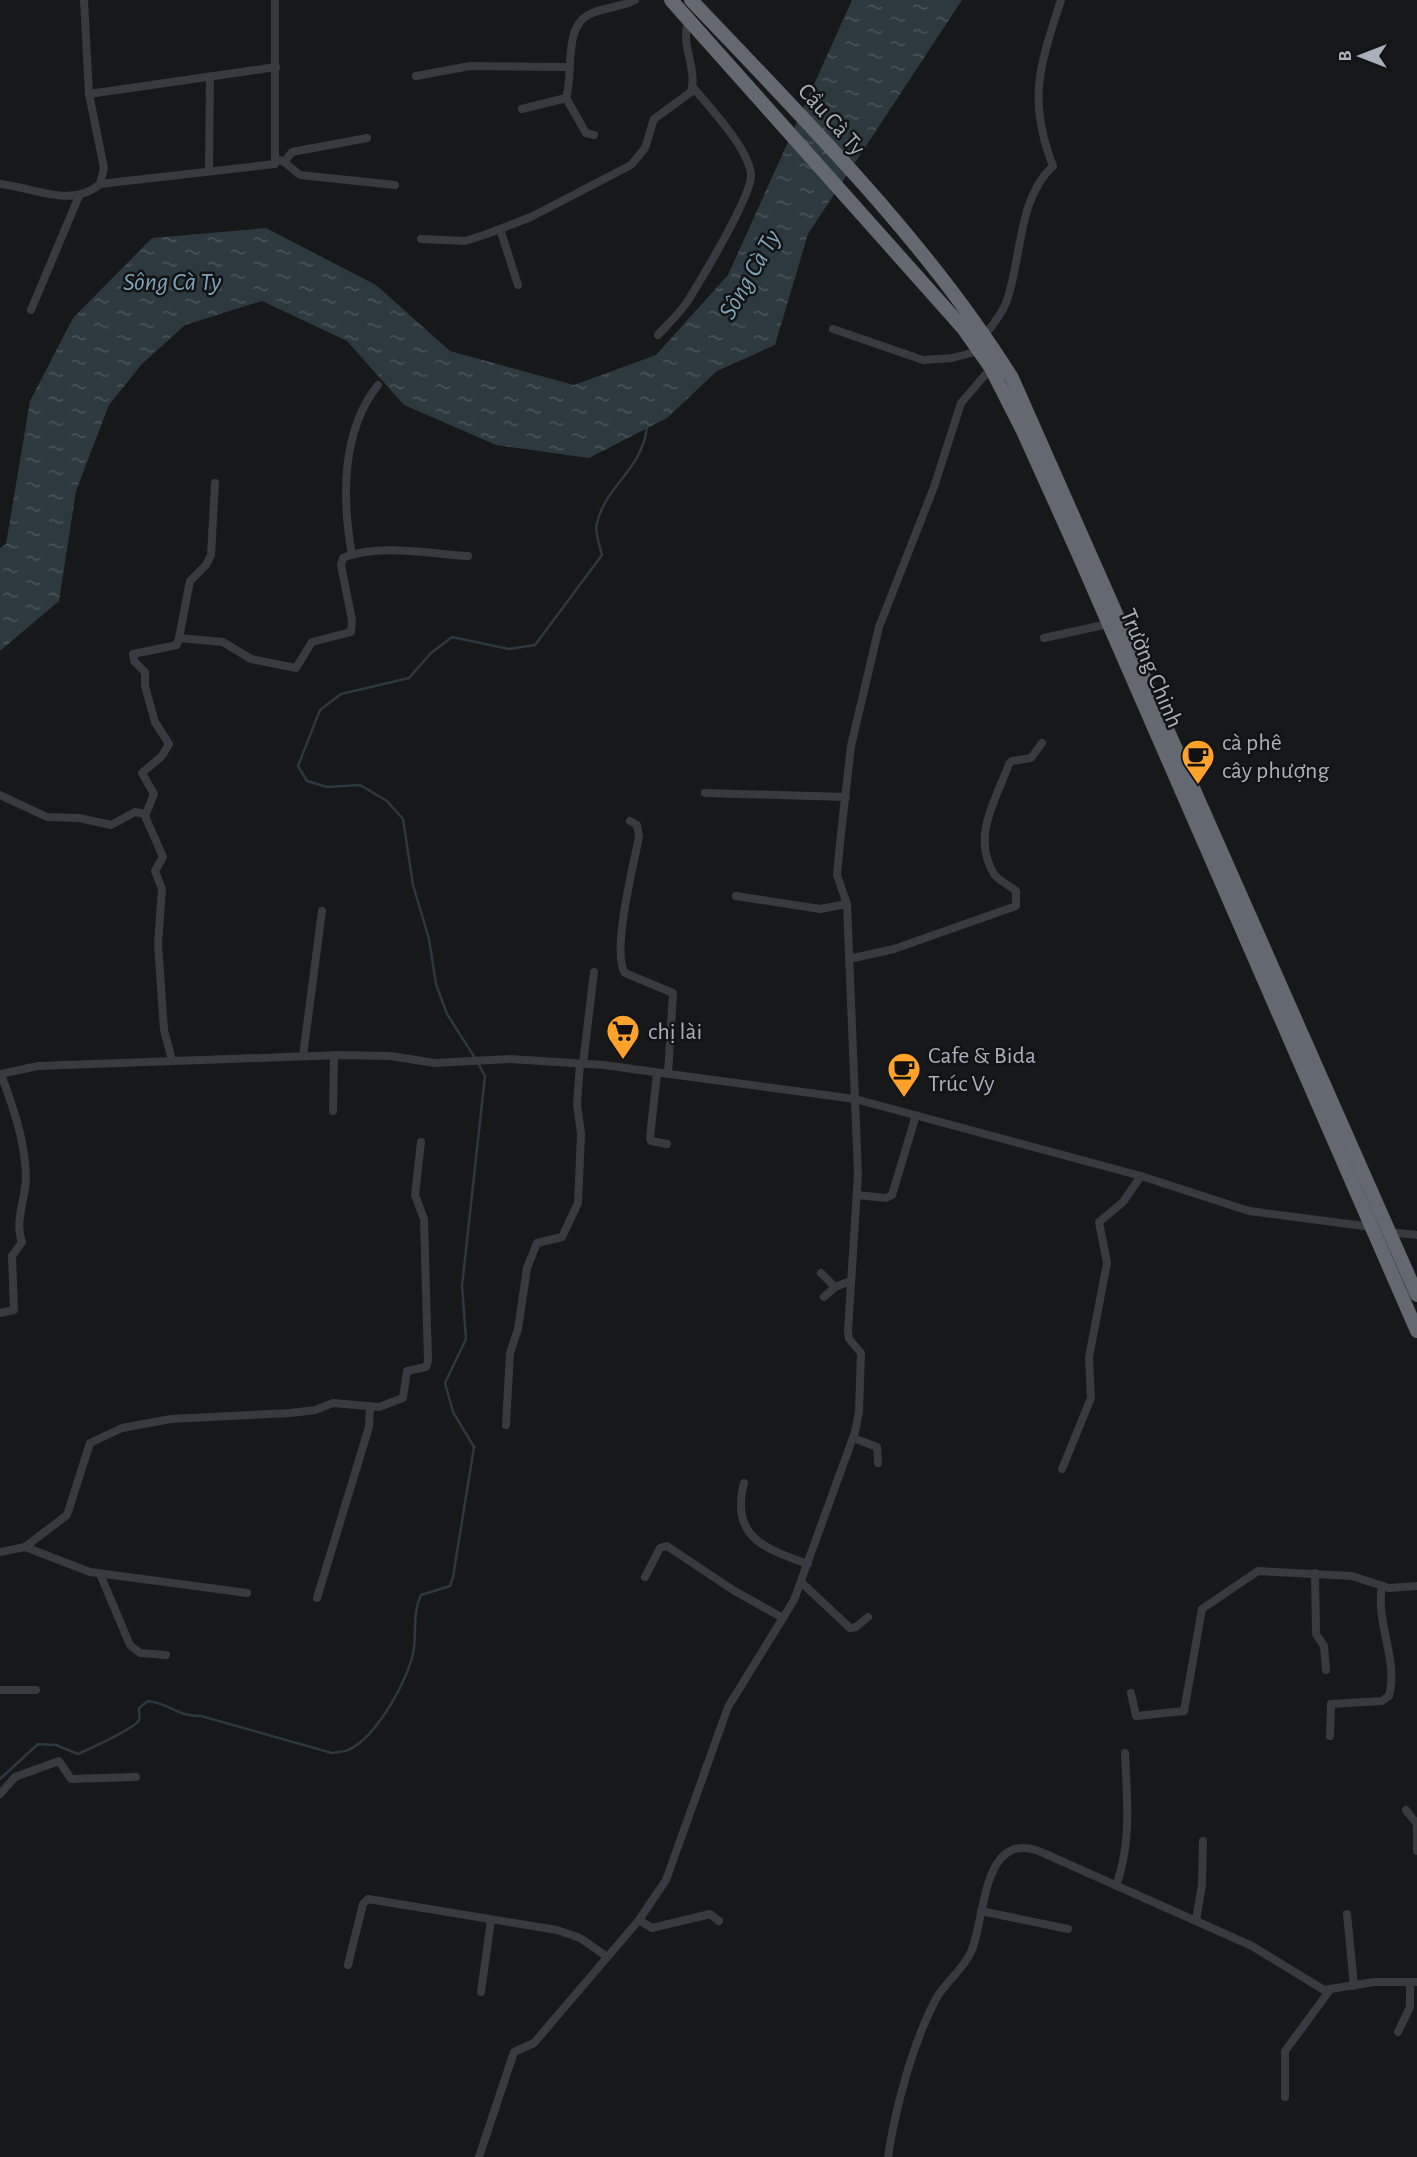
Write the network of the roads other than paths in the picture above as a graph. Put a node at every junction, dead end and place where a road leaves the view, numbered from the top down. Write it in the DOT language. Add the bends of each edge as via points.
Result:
graph roads {
  1 [pos="85,0"];
  2 [pos="275,0"];
  3 [pos="635,0"];
  4 [pos="671,0"];
  5 [pos="691,0"];
  6 [pos="1061,0"];
  7 [pos="689,19"];
  8 [pos="276,67"];
  9 [pos="570,67"];
  10 [pos="416,76"];
  11 [pos="210,78"];
  12 [pos="692,86"];
  13 [pos="89,94"];
  14 [pos="566,98"];
  15 [pos="522,109"];
  16 [pos="594,135"];
  17 [pos="367,138"];
  18 [pos="281,160"];
  19 [pos="209,169"];
  20 [pos="0,184"];
  21 [pos="100,184"];
  22 [pos="395,185"];
  23 [pos="79,196"];
  24 [pos="878,203"];
  25 [pos="857,212"];
  26 [pos="500,229"];
  27 [pos="421,239"];
  28 [pos="519,285"];
  29 [pos="31,310"];
  30 [pos="833,329"];
  31 [pos="658,335"];
  32 [pos="985,335"];
  33 [pos="979,351"];
  34 [pos="991,368"];
  35 [pos="378,385"];
  36 [pos="215,483"];
  37 [pos="352,555"];
  38 [pos="468,556"];
  39 [pos="1108,624"];
  40 [pos="179,638"];
  41 [pos="1044,638"];
  42 [pos="1042,743"];
  43 [pos="705,793"];
  44 [pos="0,795"];
  45 [pos="846,797"];
  46 [pos="145,814"];
  47 [pos="630,821"];
  48 [pos="736,896"];
  49 [pos="847,904"];
  50 [pos="322,911"];
  51 [pos="849,959"];
  52 [pos="594,972"];
  53 [pos="334,1055"];
  54 [pos="303,1056"];
  55 [pos="172,1060"];
  56 [pos="582,1064"];
  57 [pos="657,1073"];
  58 [pos="0,1074"];
  59 [pos="668,1074"];
  60 [pos="855,1099"];
  61 [pos="333,1111"];
  62 [pos="916,1115"];
  63 [pos="421,1142"];
  64 [pos="667,1144"];
  65 [pos="1141,1176"];
  66 [pos="857,1195"];
  67 [pos="1371,1226"];
  68 [pos="1391,1233"];
  69 [pos="1417,1236"];
  70 [pos="821,1273"];
  71 [pos="850,1281"];
  72 [pos="835,1287"];
  73 [pos="1417,1296"];
  74 [pos="824,1297"];
  75 [pos="0,1313"];
  76 [pos="1417,1331"];
  77 [pos="370,1406"];
  78 [pos="506,1424"];
  79 [pos="853,1438"];
  80 [pos="878,1463"];
  81 [pos="1062,1469"];
  82 [pos="744,1483"];
  83 [pos="25,1547"];
  84 [pos="0,1552"];
  85 [pos="808,1564"];
  86 [pos="1315,1573"];
  87 [pos="100,1574"];
  88 [pos="645,1577"];
  89 [pos="801,1582"];
  90 [pos="1382,1586"];
  91 [pos="1417,1586"];
  92 [pos="247,1593"];
  93 [pos="317,1598"];
  94 [pos="868,1617"];
  95 [pos="783,1618"];
  96 [pos="166,1655"];
  97 [pos="1326,1670"];
  98 [pos="0,1690"];
  99 [pos="36,1690"];
  100 [pos="1131,1693"];
  101 [pos="1330,1736"];
  102 [pos="1125,1753"];
  103 [pos="136,1777"];
  104 [pos="0,1794"];
  105 [pos="1406,1810"];
  106 [pos="1417,1825"];
  107 [pos="1203,1841"];
  108 [pos="1417,1851"];
  109 [pos="1116,1886"];
  110 [pos="981,1912"];
  111 [pos="1347,1914"];
  112 [pos="491,1920"];
  113 [pos="639,1920"];
  114 [pos="1196,1920"];
  115 [pos="719,1921"];
  116 [pos="1068,1929"];
  117 [pos="606,1956"];
  118 [pos="348,1965"];
  119 [pos="1414,1982"];
  120 [pos="1354,1986"];
  121 [pos="1330,1990"];
  122 [pos="481,1992"];
  123 [pos="1398,2032"];
  124 [pos="1285,2097"];
  125 [pos="479,2157"];
  126 [pos="888,2157"];
  1 -- 13 [label="street"];
  2 -- 8 [label="street"];
  3 -- 9 [label="street" via="581,20 574,33"];
  4 -- 7 [label="highway"];
  5 -- 24 [label="highway, Cầu Cà Ty"];
  6 -- 32 [label="street" via="1044,55 1037,104 1053,166 1044,174 1028,210 1006,304"];
  7 -- 12 [label="street" via="684,39"];
  7 -- 25 [label="highway, Cầu Cà Ty"];
  8 -- 11 [label="street"];
  8 -- 18 [label="street"];
  9 -- 10 [label="street" via="470,66"];
  9 -- 14 [label="street"];
  11 -- 13 [label="street"];
  11 -- 19 [label="street"];
  12 -- 26 [label="street" via="687,95 654,119 645,148 631,165"];
  12 -- 31 [label="street" via="742,151 750,183 688,301"];
  13 -- 21 [label="street" via="104,168"];
  14 -- 15 [label="street"];
  14 -- 16 [label="street" via="586,133"];
  17 -- 18 [label="street" via="292,152"];
  18 -- 19 [label="street" via="272,166"];
  18 -- 22 [label="street" via="300,175"];
  19 -- 21 [label="street"];
  20 -- 23 [label="street"];
  21 -- 23 [label="street"];
  23 -- 29 [label="street"];
  24 -- 32 [label="highway, Trường Chinh"];
  25 -- 33 [label="highway, Trường Chinh" via="939,298"];
  26 -- 27 [label="street" via="465,241"];
  26 -- 28 [label="street"];
  30 -- 33 [label="street" via="923,360"];
  32 -- 68 [label="highway, Trường Chinh" via="1037,429"];
  33 -- 34 [label="highway, Trường Chinh"];
  34 -- 39 [label="highway, Trường Chinh"];
  34 -- 45 [label="street" via="961,403 934,487 878,626"];
  35 -- 37 [label="street" via="359,420 349,454 346,525"];
  36 -- 40 [label="street" via="211,555 190,582"];
  37 -- 38 [label="street"];
  37 -- 40 [label="street" via="343,558 341,565 351,632 312,642 296,668 251,659 223,642"];
  39 -- 41 [label="street"];
  39 -- 67 [label="highway, Trường Chinh"];
  40 -- 46 [label="street" via="177,645 132,656 145,672 155,722 169,744 142,772 154,792"];
  42 -- 51 [label="street" via="1034,756 1009,764 984,825 989,862 995,875 1016,891 1016,906"];
  43 -- 45 [label="street"];
  44 -- 46 [label="street" via="47,817 111,825 135,812"];
  45 -- 49 [label="street" via="837,875"];
  46 -- 55 [label="street" via="163,857 155,872 162,890 158,944 164,1030"];
  47 -- 59 [label="street" via="637,825 639,837 621,933 622,966 625,973 673,993"];
  48 -- 49 [label="street" via="820,909"];
  49 -- 51 [label="street"];
  50 -- 54 [label="street"];
  51 -- 60 [label="street"];
  52 -- 56 [label="street"];
  53 -- 54 [label="street"];
  53 -- 56 [label="street" via="435,1063 510,1059"];
  53 -- 61 [label="street"];
  54 -- 55 [label="street"];
  55 -- 58 [label="street" via="29,1067"];
  56 -- 57 [label="street"];
  56 -- 78 [label="street" via="577,1104 582,1134 577,1208 562,1237 537,1243 527,1268 510,1353"];
  57 -- 59 [label="street"];
  57 -- 64 [label="street" via="650,1138"];
  58 -- 75 [label="street" via="23,1143 26,1178 18,1226 22,1242 12,1262 14,1310"];
  59 -- 60 [label="street"];
  60 -- 62 [label="street"];
  60 -- 66 [label="street"];
  62 -- 65 [label="street"];
  62 -- 66 [label="street" via="892,1195"];
  63 -- 77 [label="street" via="415,1195 424,1219 428,1361 426,1367 407,1371 403,1398"];
  65 -- 67 [label="street" via="1255,1213"];
  65 -- 81 [label="street" via="1123,1202 1098,1222 1107,1263 1089,1357 1090,1404"];
  66 -- 71 [label="street"];
  67 -- 68 [label="street"];
  67 -- 76 [label="highway, Trường Chinh"];
  68 -- 69 [label="street"];
  68 -- 73 [label="highway, Trường Chinh"];
  70 -- 72 [label="street"];
  71 -- 72 [label="street"];
  71 -- 79 [label="street" via="848,1336 861,1358 859,1417"];
  72 -- 74 [label="street"];
  77 -- 83 [label="street" via="333,1403 291,1413 171,1419 122,1428 90,1443 67,1515"];
  77 -- 93 [label="street" via="369,1427"];
  79 -- 80 [label="street" via="877,1447"];
  79 -- 85 [label="street"];
  82 -- 85 [label="street" via="738,1509 749,1532 776,1553"];
  83 -- 84 [label="street"];
  83 -- 87 [label="street"];
  85 -- 89 [label="street"];
  86 -- 90 [label="street" via="1352,1576"];
  86 -- 97 [label="street" via="1316,1634 1324,1646"];
  86 -- 100 [label="street" via="1258,1571 1204,1607 1184,1711 1136,1716"];
  87 -- 92 [label="street"];
  87 -- 96 [label="street" via="130,1645 140,1653"];
  88 -- 95 [label="street" via="660,1548 667,1546"];
  89 -- 94 [label="street" via="850,1628"];
  89 -- 95 [label="street"];
  90 -- 91 [label="street"];
  90 -- 101 [label="street" via="1389,1696 1382,1702 1331,1704"];
  95 -- 113 [label="street" via="728,1707 666,1880"];
  98 -- 99 [label="street"];
  102 -- 109 [label="street" via="1128,1833"];
  103 -- 104 [label="street" via="71,1779 59,1761 15,1777"];
  105 -- 106 [label="street"];
  106 -- 108 [label="street"];
  107 -- 114 [label="street"];
  109 -- 110 [label="street" via="1023,1847 998,1862"];
  109 -- 114 [label="street"];
  110 -- 116 [label="street"];
  110 -- 126 [label="street" via="972,1951 943,1987 924,2026"];
  111 -- 120 [label="street"];
  112 -- 117 [label="street" via="571,1934"];
  112 -- 118 [label="street" via="368,1899"];
  112 -- 122 [label="street"];
  113 -- 115 [label="street" via="652,1928 710,1914"];
  113 -- 117 [label="street"];
  114 -- 121 [label="street"];
  117 -- 125 [label="street" via="534,2043 514,2052"];
  119 -- 120 [label="street"];
  119 -- 123 [label="street" via="1410,2007"];
  120 -- 121 [label="street"];
  121 -- 124 [label="street" via="1285,2051"];
}
